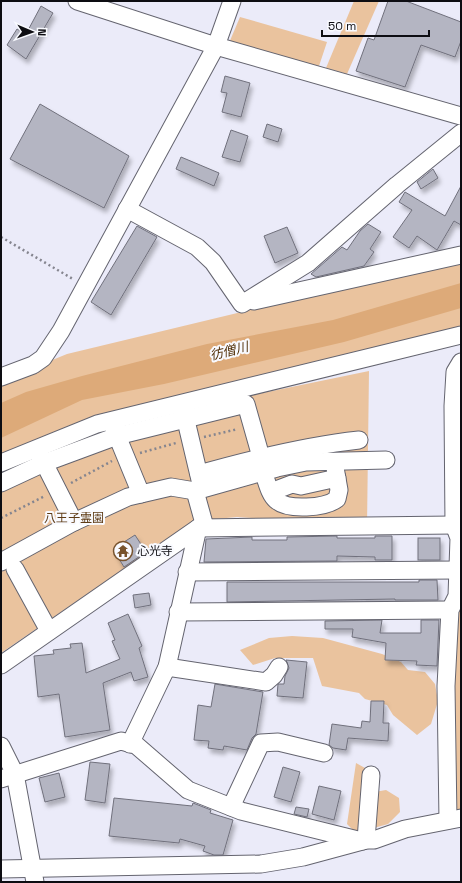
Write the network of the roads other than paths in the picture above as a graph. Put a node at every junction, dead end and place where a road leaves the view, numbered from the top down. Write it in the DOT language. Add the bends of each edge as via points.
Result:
graph roads {
  1 [pos="77,1"];
  2 [pos="232,1"];
  3 [pos="216,46"];
  4 [pos="461,116"];
  5 [pos="461,133"];
  6 [pos="127,209"];
  7 [pos="461,254"];
  8 [pos="242,304"];
  9 [pos="461,335"];
  10 [pos="461,362"];
  11 [pos="1,377"];
  12 [pos="182,402"];
  13 [pos="186,419"];
  14 [pos="114,428"];
  15 [pos="359,440"];
  16 [pos="40,455"];
  17 [pos="386,460"];
  18 [pos="1,463"];
  19 [pos="262,464"];
  20 [pos="335,470"];
  21 [pos="1,483"];
  22 [pos="198,484"];
  23 [pos="271,492"];
  24 [pos="141,494"];
  25 [pos="74,522"];
  26 [pos="454,525"];
  27 [pos="201,528"];
  28 [pos="8,565"];
  29 [pos="458,570"];
  30 [pos="187,572"];
  31 [pos="450,610"];
  32 [pos="178,612"];
  33 [pos="49,631"];
  34 [pos="1,664"];
  35 [pos="167,667"];
  36 [pos="278,667"];
  37 [pos="130,744"];
  38 [pos="1,746"];
  39 [pos="324,753"];
  40 [pos="371,775"];
  41 [pos="8,776"];
  42 [pos="231,807"];
  43 [pos="455,819"];
  44 [pos="364,841"];
  45 [pos="1,869"];
  46 [pos="34,875"];
  1 -- 3 [label="street"];
  2 -- 3 [label="street"];
  3 -- 4 [label="street"];
  3 -- 6 [label="street"];
  5 -- 8 [label="street" via="308,263"];
  6 -- 8 [label="street" via="197,248 213,262"];
  6 -- 11 [label="street" via="61,331 42,358 33,365"];
  7 -- 8 [label="street"];
  9 -- 12 [label="street"];
  10 -- 26 [label="street" via="455,372 453,406"];
  12 -- 13 [label="street"];
  12 -- 14 [label="street"];
  13 -- 14 [label="street"];
  13 -- 19 [label="street" via="246,404"];
  13 -- 22 [label="street"];
  14 -- 16 [label="street" via="97,424"];
  14 -- 24 [label="street"];
  15 -- 19 [label="street" via="326,444"];
  16 -- 18 [label="street"];
  16 -- 21 [label="street"];
  16 -- 25 [label="street"];
  17 -- 20 [label="street"];
  19 -- 20 [label="street" via="306,462"];
  19 -- 22 [label="street"];
  19 -- 23 [label="street"];
  20 -- 23 [label="street" via="301,486 292,484"];
  20 -- 23 [label="street" via="339,490 337,499 332,502 314,507 291,506 277,501"];
  22 -- 24 [label="street"];
  22 -- 27 [label="street"];
  24 -- 25 [label="street" via="128,497"];
  25 -- 28 [label="street"];
  26 -- 27 [label="street"];
  26 -- 29 [label="street" via="459,538"];
  27 -- 30 [label="street"];
  27 -- 33 [label="street"];
  28 -- 33 [label="street"];
  29 -- 30 [label="street"];
  29 -- 31 [label="street" via="457,596"];
  30 -- 32 [label="street"];
  31 -- 32 [label="street"];
  31 -- 43 [label="street" via="446,686"];
  32 -- 35 [label="street"];
  33 -- 34 [label="street"];
  35 -- 36 [label="street" via="266,682"];
  35 -- 37 [label="street"];
  37 -- 41 [label="street" via="121,741"];
  37 -- 42 [label="street" via="136,745 188,790"];
  38 -- 41 [label="street"];
  39 -- 42 [label="street" via="278,742 261,743"];
  40 -- 44 [label="street"];
  41 -- 46 [label="street"];
  42 -- 44 [label="street" via="310,830"];
  43 -- 44 [label="street" via="405,829"];
  44 -- 46 [label="street" via="303,857 261,864"];
  45 -- 46 [label="street"];
}
